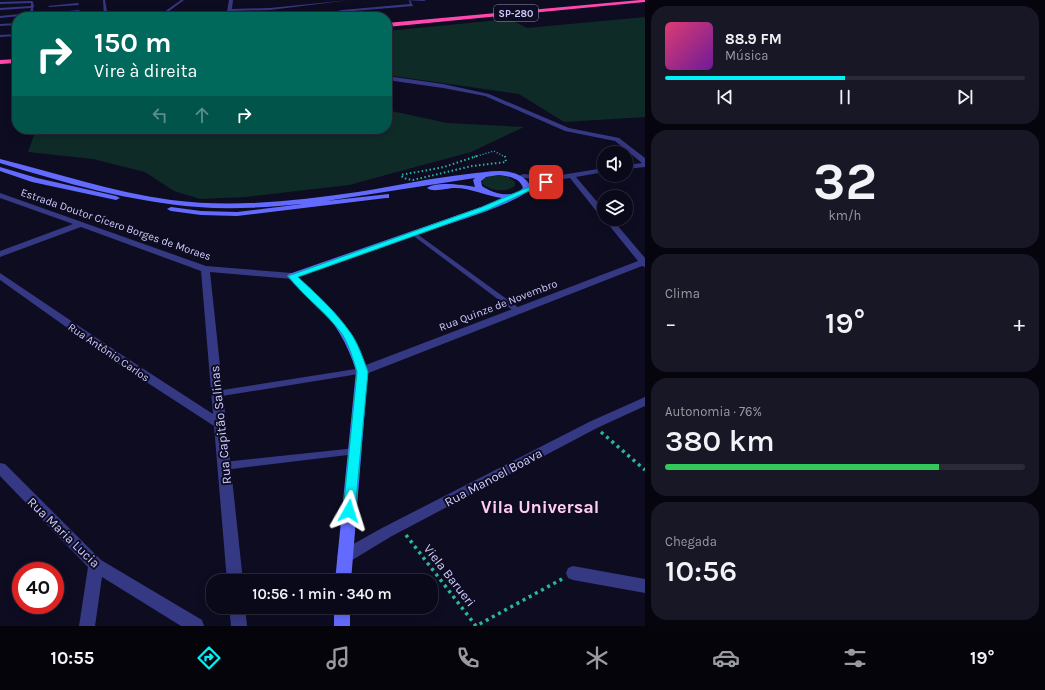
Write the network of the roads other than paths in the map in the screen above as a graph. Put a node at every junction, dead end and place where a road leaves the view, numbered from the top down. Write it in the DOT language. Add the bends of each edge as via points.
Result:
graph roads {
  1 [pos="104,0"];
  2 [pos="183,0"];
  3 [pos="231,0"];
  4 [pos="348,0"];
  5 [pos="409,0"];
  6 [pos="424,0"];
  7 [pos="607,0"];
  8 [pos="49,1"];
  9 [pos="645,1"];
  10 [pos="0,3"];
  11 [pos="78,4"];
  12 [pos="49,6"];
  13 [pos="33,7"];
  14 [pos="0,9"];
  15 [pos="229,10"];
  16 [pos="264,10"];
  17 [pos="79,11"];
  18 [pos="32,12"];
  19 [pos="50,12"];
  20 [pos="64,12"];
  21 [pos="105,12"];
  22 [pos="166,12"];
  23 [pos="337,12"];
  24 [pos="0,17"];
  25 [pos="12,17"];
  26 [pos="392,20"];
  27 [pos="12,24"];
  28 [pos="0,25"];
  29 [pos="392,25"];
  30 [pos="12,31"];
  31 [pos="0,32"];
  32 [pos="12,35"];
  33 [pos="0,36"];
  34 [pos="12,55"];
  35 [pos="0,56"];
  36 [pos="12,61"];
  37 [pos="0,62"];
  38 [pos="392,79"];
  39 [pos="0,161"];
  40 [pos="645,164"];
  41 [pos="633,166"];
  42 [pos="0,169"];
  43 [pos="597,171"];
  44 [pos="484,175"];
  45 [pos="571,175"];
  46 [pos="519,178"];
  47 [pos="556,178"];
  48 [pos="484,191"];
  49 [pos="525,192"];
  50 [pos="0,195"];
  51 [pos="514,196"];
  52 [pos="597,206"];
  53 [pos="484,209"];
  54 [pos="81,224"];
  55 [pos="614,226"];
  56 [pos="413,233"];
  57 [pos="0,254"];
  58 [pos="644,263"];
  59 [pos="205,269"];
  60 [pos="0,276"];
  61 [pos="292,276"];
  62 [pos="517,310"];
  63 [pos="362,372"];
  64 [pos="216,394"];
  65 [pos="645,400"];
  66 [pos="220,424"];
  67 [pos="356,451"];
  68 [pos="224,466"];
  69 [pos="0,468"];
  70 [pos="344,557"];
  71 [pos="96,565"];
  72 [pos="573,573"];
  73 [pos="234,574"];
  74 [pos="343,574"];
  75 [pos="645,586"];
  76 [pos="238,614"];
  77 [pos="342,614"];
  78 [pos="86,626"];
  79 [pos="196,626"];
  80 [pos="239,626"];
  81 [pos="342,626"];
  1 -- 21 [label="lane"];
  2 -- 22 [label="lane"];
  3 -- 15 [label="street"];
  4 -- 16 [label="street"];
  5 -- 6 [label="street"];
  5 -- 23 [label="lane" via="412,5"];
  7 -- 26 [label="highway, SP-280"];
  8 -- 12 [label="lane"];
  9 -- 29 [label="highway, SP-280"];
  10 -- 13 [label="lane" via="30,1 34,3"];
  11 -- 12 [label="lane"];
  12 -- 19 [label="lane"];
  13 -- 14 [label="lane"];
  13 -- 18 [label="lane"];
  15 -- 16 [label="street"];
  17 -- 20 [label="lane"];
  24 -- 25 [label="lane"];
  27 -- 28 [label="lane"];
  30 -- 31 [label="lane"];
  32 -- 33 [label="lane"];
  34 -- 35 [label="highway"];
  36 -- 37 [label="highway"];
  38 -- 40 [label="street" via="487,95 567,130 618,139"];
  39 -- 44 [label="street" via="53,177 172,203 224,206 308,200"];
  40 -- 41 [label="street"];
  42 -- 48 [label="street, Estrada Doutor Cícero Borges de Moraes" via="103,196 186,212 212,214 245,214 358,201 445,186"];
  43 -- 45 [label="street"];
  44 -- 46 [label="street" via="505,174"];
  44 -- 48 [label="street" via="477,180 479,187"];
  45 -- 47 [label="street"];
  45 -- 52 [label="street"];
  46 -- 47 [label="street"];
  46 -- 49 [label="street" via="527,184"];
  47 -- 49 [label="street"];
  48 -- 51 [label="street, Estrada Doutor Cícero Borges de Moraes" via="499,196"];
  48 -- 53 [label="street"];
  49 -- 51 [label="street, Estrada Doutor Cícero Borges de Moraes"];
  50 -- 54 [label="street, Estrada Doutor Cícero Borges de Moraes"];
  51 -- 53 [label="street, Estrada Doutor Cícero Borges de Moraes"];
  53 -- 56 [label="street, Estrada Doutor Cícero Borges de Moraes"];
  54 -- 57 [label="street"];
  54 -- 59 [label="street, Estrada Doutor Cícero Borges de Moraes"];
  55 -- 58 [label="street"];
  56 -- 61 [label="street, Estrada Doutor Cícero Borges de Moraes"];
  56 -- 62 [label="lane"];
  58 -- 62 [label="street, Rua Quinze de Novembro"];
  59 -- 61 [label="street, Estrada Doutor Cícero Borges de Moraes"];
  59 -- 64 [label="street, Rua Capitão Salinas"];
  60 -- 66 [label="street, Rua Antônio Carlos" via="118,358"];
  61 -- 63 [label="street" via="346,334 356,351"];
  62 -- 63 [label="street, Rua Quinze de Novembro"];
  63 -- 64 [label="lane"];
  63 -- 67 [label="street"];
  64 -- 66 [label="street, Rua Capitão Salinas"];
  65 -- 70 [label="street, Rua Manoel Boava" via="399,526"];
  66 -- 68 [label="street, Rua Capitão Salinas"];
  67 -- 68 [label="lane"];
  67 -- 70 [label="street"];
  68 -- 73 [label="street, Rua Capitão Salinas"];
  69 -- 71 [label="street, Rua Maria Lucia"];
  70 -- 74 [label="street"];
  71 -- 78 [label="street"];
  71 -- 79 [label="street, Rua Maria Lucia"];
  72 -- 75 [label="street"];
  76 -- 80 [label="street"];
  77 -- 81 [label="street"];
}
